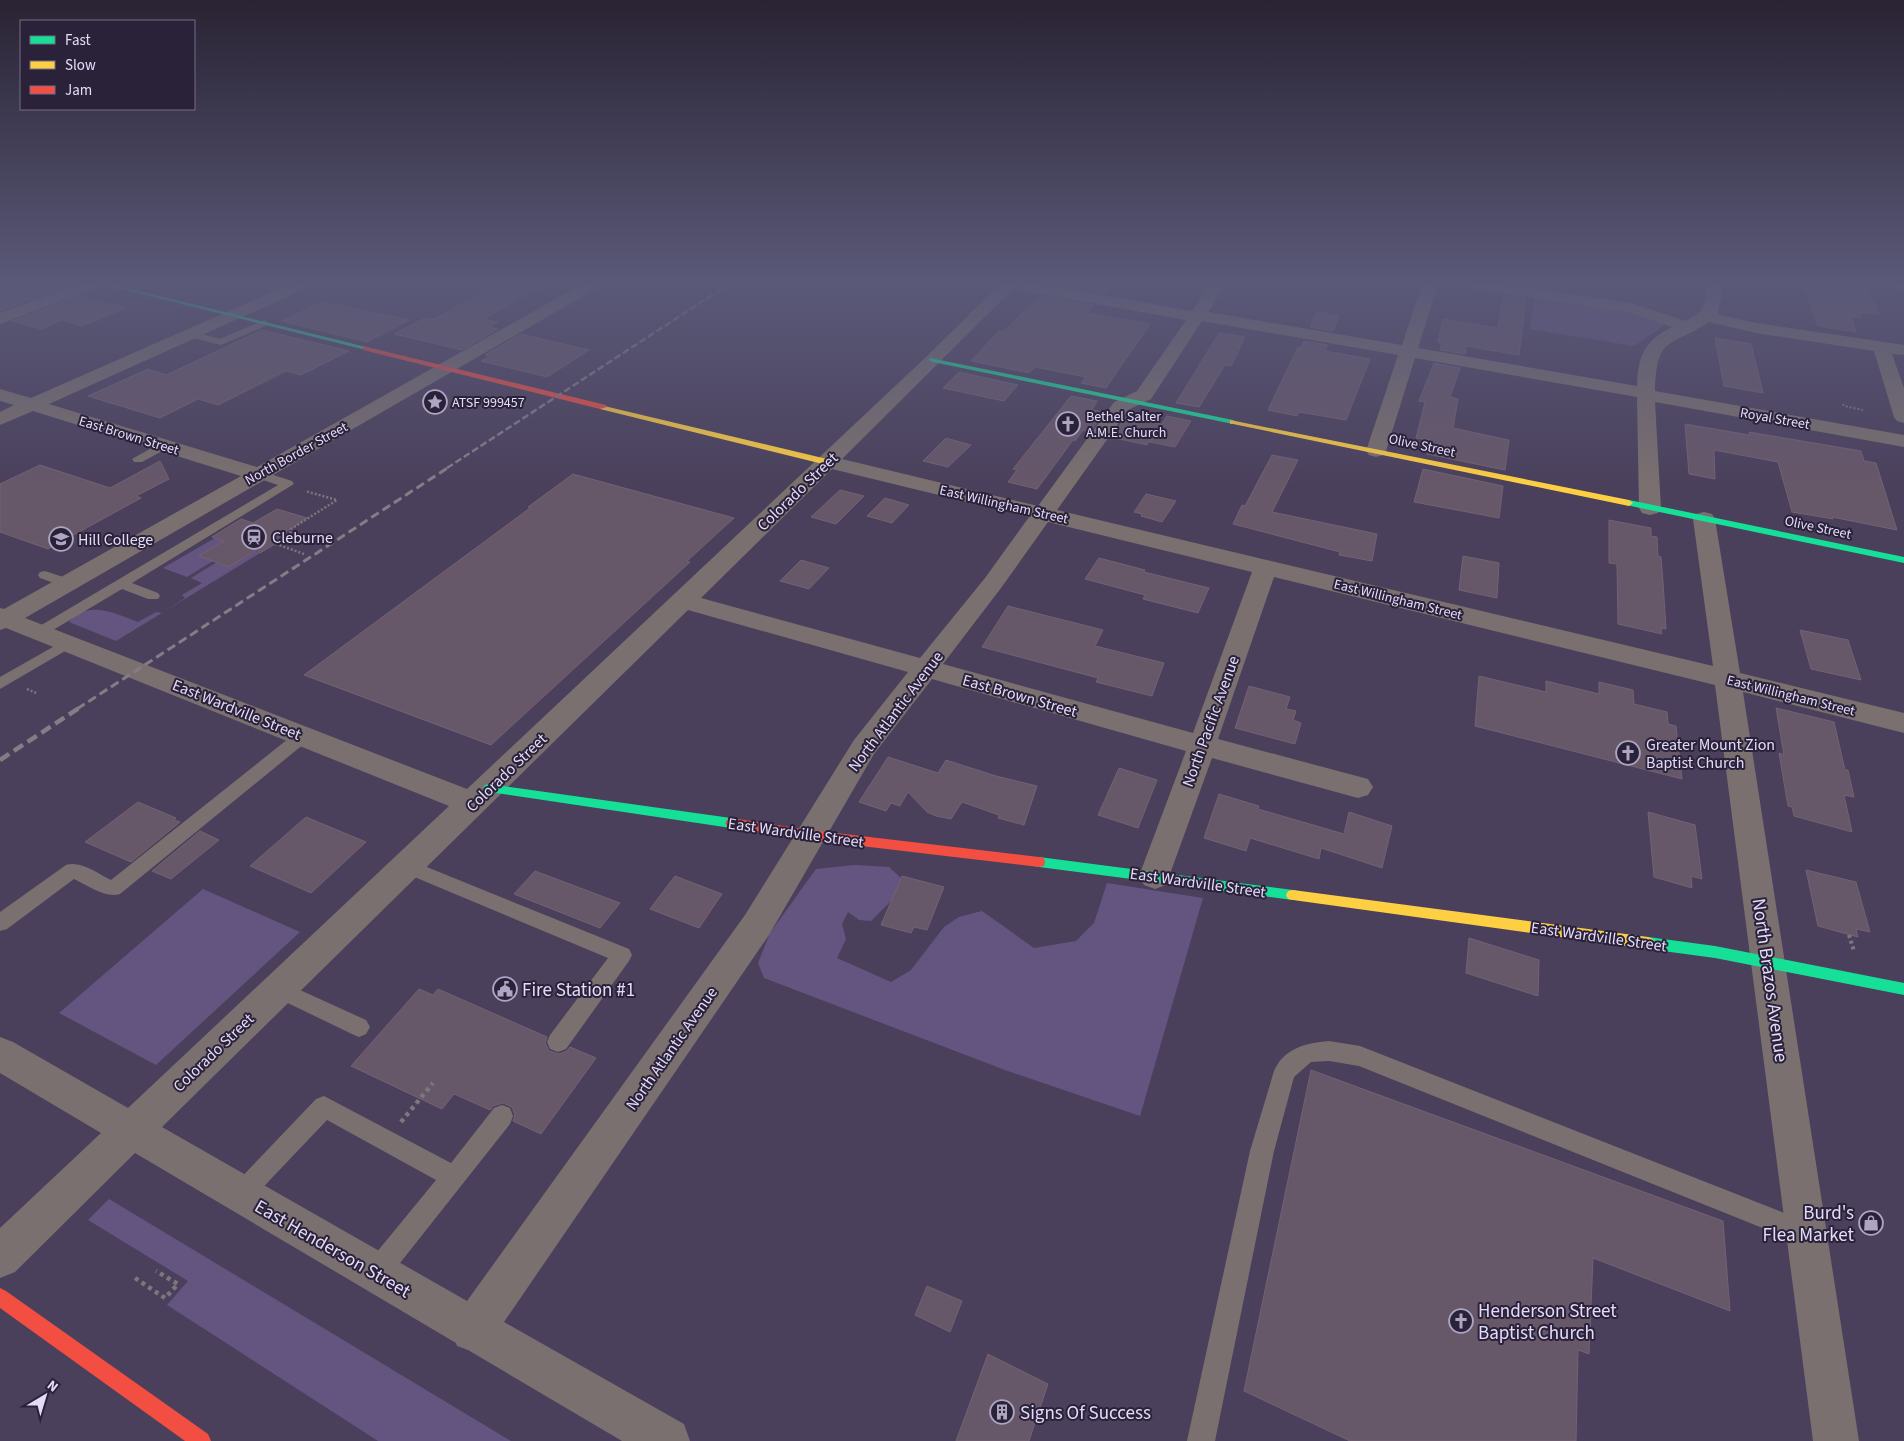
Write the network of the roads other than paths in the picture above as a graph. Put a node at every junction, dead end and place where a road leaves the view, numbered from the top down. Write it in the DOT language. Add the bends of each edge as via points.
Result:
graph roads {
  1 [pos="152,351"];
  2 [pos="384,351"];
  3 [pos="476,351"];
  4 [pos="943,351"];
  5 [pos="1174,351"];
  6 [pos="1405,351"];
  7 [pos="1652,351"];
  8 [pos="1883,351"];
  9 [pos="1409,352"];
  10 [pos="934,360"];
  11 [pos="448,367"];
  12 [pos="1646,394"];
  13 [pos="0,395"];
  14 [pos="1133,401"];
  15 [pos="32,405"];
  16 [pos="1904,417"];
  17 [pos="0,419"];
  18 [pos="1904,441"];
  19 [pos="162,446"];
  20 [pos="1376,451"];
  21 [pos="138,458"];
  22 [pos="827,462"];
  23 [pos="258,474"];
  24 [pos="1650,508"];
  25 [pos="1045,514"];
  26 [pos="1704,519"];
  27 [pos="1904,560"];
  28 [pos="1266,567"];
  29 [pos="45,575"];
  30 [pos="67,583"];
  31 [pos="121,584"];
  32 [pos="153,596"];
  33 [pos="683,601"];
  34 [pos="2,619"];
  35 [pos="38,633"];
  36 [pos="67,644"];
  37 [pos="926,668"];
  38 [pos="1728,680"];
  39 [pos="0,684"];
  40 [pos="1904,723"];
  41 [pos="304,735"];
  42 [pos="1201,745"];
  43 [pos="1358,786"];
  44 [pos="481,795"];
  45 [pos="810,836"];
  46 [pos="407,866"];
  47 [pos="1156,876"];
  48 [pos="0,923"];
  49 [pos="1769,962"];
  50 [pos="278,989"];
  51 [pos="1904,989"];
  52 [pos="359,1027"];
  53 [pos="558,1042"];
  54 [pos="0,1054"];
  55 [pos="502,1116"];
  56 [pos="131,1130"];
  57 [pos="454,1177"];
  58 [pos="241,1194"];
  59 [pos="1807,1234"];
  60 [pos="0,1257"];
  61 [pos="376,1273"];
  62 [pos="0,1297"];
  63 [pos="474,1330"];
  64 [pos="201,1441"];
  65 [pos="666,1441"];
  66 [pos="1201,1441"];
  67 [pos="1836,1441"];
  1 -- 15 [label="street"];
  2 -- 11 [label="street, East Willingham Street"];
  3 -- 11 [label="street, North Border Street"];
  4 -- 10 [label="street, Colorado Street"];
  5 -- 14 [label="street, North Atlantic Avenue" via="1144,396"];
  6 -- 9 [label="street, Royal Street"];
  7 -- 12 [label="street"];
  8 -- 16 [label="street"];
  9 -- 12 [label="street, Royal Street"];
  9 -- 20 [label="street"];
  10 -- 14 [label="street, Olive Street"];
  10 -- 22 [label="street, Colorado Street"];
  11 -- 22 [label="street, East Willingham Street"];
  11 -- 23 [label="street, North Border Street"];
  12 -- 18 [label="street, Royal Street"];
  12 -- 24 [label="street"];
  13 -- 15 [label="street, East Brown Street"];
  14 -- 20 [label="street, Olive Street"];
  14 -- 25 [label="street, North Atlantic Avenue" via="1121,406"];
  15 -- 17 [label="street"];
  15 -- 19 [label="street, East Brown Street"];
  19 -- 21 [label="lane"];
  19 -- 23 [label="street, East Brown Street"];
  20 -- 24 [label="street, Olive Street"];
  22 -- 25 [label="street, East Willingham Street"];
  22 -- 33 [label="street, Colorado Street"];
  23 -- 30 [label="street, North Border Street"];
  23 -- 31 [label="lane" via="288,484"];
  24 -- 26 [label="street, Olive Street"];
  25 -- 28 [label="street, East Willingham Street"];
  25 -- 37 [label="street, North Atlantic Avenue"];
  26 -- 27 [label="street, Olive Street"];
  26 -- 38 [label="street, North Brazos Avenue"];
  28 -- 38 [label="street, East Willingham Street"];
  28 -- 42 [label="street, North Pacific Avenue"];
  29 -- 30 [label="lane"];
  30 -- 34 [label="street, North Border Street"];
  31 -- 32 [label="lane"];
  31 -- 35 [label="lane"];
  33 -- 37 [label="street, East Brown Street"];
  33 -- 44 [label="street, Colorado Street"];
  34 -- 35 [label="street, East Wardville Street"];
  35 -- 36 [label="street, East Wardville Street"];
  36 -- 39 [label="lane"];
  36 -- 41 [label="street, East Wardville Street"];
  37 -- 42 [label="street, East Brown Street"];
  37 -- 45 [label="street, North Atlantic Avenue" via="864,747"];
  38 -- 40 [label="street, East Willingham Street"];
  38 -- 49 [label="street, North Brazos Avenue"];
  41 -- 44 [label="street, East Wardville Street"];
  41 -- 48 [label="lane" via="113,889 74,870"];
  42 -- 43 [label="street, East Brown Street"];
  42 -- 47 [label="street, North Pacific Avenue"];
  44 -- 45 [label="street, East Wardville Street"];
  44 -- 46 [label="street, Colorado Street"];
  45 -- 47 [label="street, East Wardville Street"];
  45 -- 63 [label="street, North Atlantic Avenue" via="757,925"];
  46 -- 50 [label="street, Colorado Street"];
  46 -- 53 [label="lane" via="622,955"];
  47 -- 49 [label="street, East Wardville Street"];
  49 -- 51 [label="street, East Wardville Street"];
  49 -- 59 [label="street, North Brazos Avenue"];
  50 -- 52 [label="lane"];
  50 -- 56 [label="street, Colorado Street"];
  54 -- 56 [label="street, East Henderson Street"];
  55 -- 57 [label="lane"];
  56 -- 58 [label="street, East Henderson Street"];
  56 -- 60 [label="street, Colorado Street"];
  57 -- 58 [label="lane" via="324,1107"];
  57 -- 61 [label="lane"];
  58 -- 61 [label="street, East Henderson Street"];
  59 -- 66 [label="lane" via="1360,1056 1329,1051 1306,1053 1285,1072 1262,1151"];
  59 -- 67 [label="street, North Brazos Avenue"];
  61 -- 63 [label="street, East Henderson Street"];
  62 -- 64 [label="street"];
  63 -- 65 [label="street, East Henderson Street"];
}
